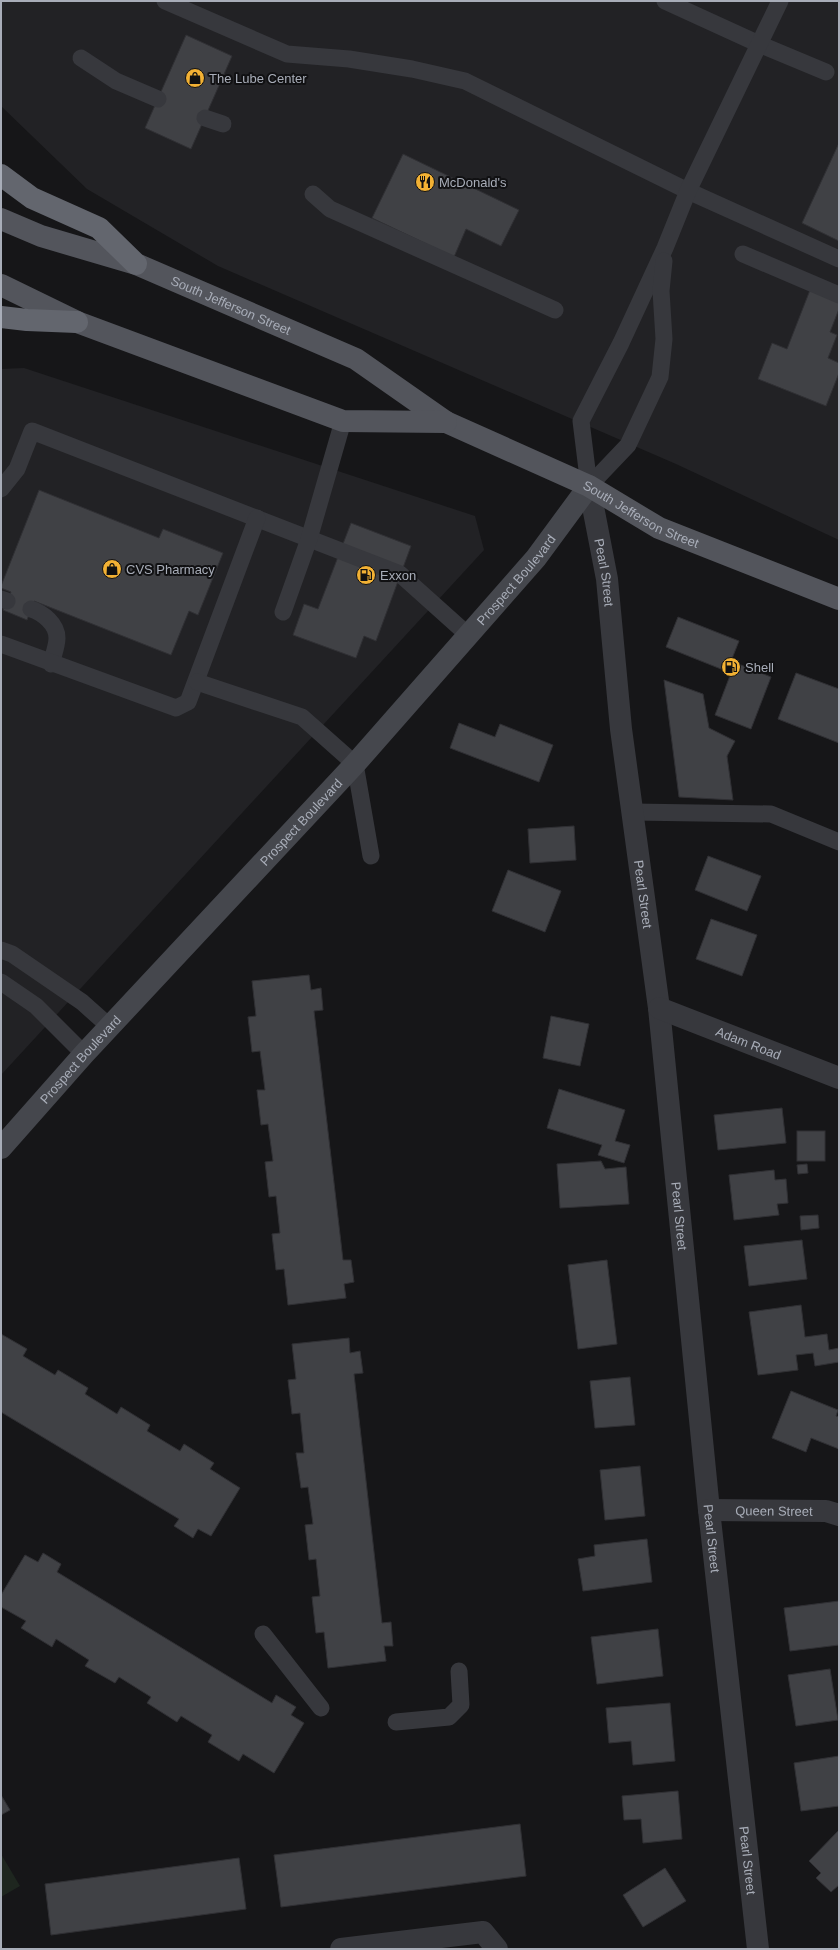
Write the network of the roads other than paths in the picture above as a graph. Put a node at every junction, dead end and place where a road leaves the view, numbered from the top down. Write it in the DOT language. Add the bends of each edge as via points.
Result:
graph roads {
  1 [pos="165,1"];
  2 [pos="665,1"];
  3 [pos="780,1"];
  4 [pos="759,44"];
  5 [pos="81,58"];
  6 [pos="826,72"];
  7 [pos="158,99"];
  8 [pos="205,118"];
  9 [pos="223,124"];
  10 [pos="1,175"];
  11 [pos="688,191"];
  12 [pos="313,194"];
  13 [pos="1,219"];
  14 [pos="665,248"];
  15 [pos="743,254"];
  16 [pos="839,259"];
  17 [pos="136,264"];
  18 [pos="1,285"];
  19 [pos="839,296"];
  20 [pos="555,310"];
  21 [pos="1,316"];
  22 [pos="77,322"];
  23 [pos="343,421"];
  24 [pos="446,422"];
  25 [pos="589,486"];
  26 [pos="1,489"];
  27 [pos="257,518"];
  28 [pos="309,539"];
  29 [pos="839,598"];
  30 [pos="31,609"];
  31 [pos="283,612"];
  32 [pos="468,635"];
  33 [pos="1,644"];
  34 [pos="51,664"];
  35 [pos="197,682"];
  36 [pos="354,764"];
  37 [pos="633,812"];
  38 [pos="839,842"];
  39 [pos="371,856"];
  40 [pos="1,950"];
  41 [pos="1,982"];
  42 [pos="659,1008"];
  43 [pos="110,1027"];
  44 [pos="84,1054"];
  45 [pos="839,1078"];
  46 [pos="1,1148"];
  47 [pos="709,1510"];
  48 [pos="839,1515"];
  49 [pos="263,1634"];
  50 [pos="460,1671"];
  51 [pos="321,1708"];
  52 [pos="396,1722"];
  53 [pos="341,1949"];
  54 [pos="497,1949"];
  55 [pos="758,1949"];
  1 -- 11 [label="lane" via="287,54 349,59 465,81"];
  2 -- 4 [label="lane"];
  3 -- 4 [label="lane"];
  4 -- 6 [label="lane"];
  4 -- 11 [label="lane"];
  5 -- 7 [label="lane" via="116,81"];
  8 -- 9 [label="lane"];
  10 -- 17 [label="highway" via="32,198 99,228"];
  11 -- 14 [label="lane"];
  11 -- 16 [label="lane"];
  12 -- 20 [label="lane" via="330,209"];
  13 -- 17 [label="main road, South Jefferson Street" via="41,236"];
  14 -- 25 [label="lane" via="581,421"];
  14 -- 25 [label="lane" via="661,291 664,339 660,377 628,445"];
  15 -- 19 [label="lane"];
  17 -- 24 [label="main road, South Jefferson Street" via="356,359"];
  18 -- 22 [label="main road, South Jefferson Street"];
  21 -- 22 [label="highway"];
  22 -- 23 [label="main road, South Jefferson Street"];
  23 -- 24 [label="main road, South Jefferson Street"];
  23 -- 28 [label="lane"];
  24 -- 25 [label="main road, South Jefferson Street"];
  25 -- 29 [label="main road, South Jefferson Street" via="659,528"];
  25 -- 32 [label="street, Prospect Boulevard" via="536,558"];
  25 -- 37 [label="street, Pearl Street" via="608,579 621,728"];
  26 -- 27 [label="lane" via="18,469 32,431"];
  27 -- 28 [label="lane"];
  27 -- 35 [label="lane"];
  28 -- 31 [label="lane"];
  28 -- 32 [label="lane" via="400,574"];
  30 -- 34 [label="lane" via="40,612 53,625 57,638"];
  32 -- 36 [label="street, Prospect Boulevard"];
  33 -- 34 [label="lane"];
  34 -- 35 [label="lane" via="176,708 188,702"];
  35 -- 36 [label="lane" via="302,717"];
  36 -- 39 [label="lane"];
  36 -- 43 [label="street, Prospect Boulevard"];
  37 -- 38 [label="lane" via="771,814"];
  37 -- 42 [label="street, Pearl Street"];
  40 -- 43 [label="lane" via="12,954 82,1002"];
  41 -- 44 [label="lane" via="36,1006"];
  42 -- 45 [label="street, Adam Road"];
  42 -- 47 [label="street, Pearl Street"];
  43 -- 44 [label="street, Prospect Boulevard"];
  44 -- 46 [label="street, Prospect Boulevard"];
  47 -- 48 [label="street, Queen Street" via="826,1511"];
  47 -- 55 [label="street, Pearl Street"];
  49 -- 51 [label="lane"];
  50 -- 52 [label="lane" via="461,1705 449,1717"];
  53 -- 54 [label="street" via="482,1932"];
}
